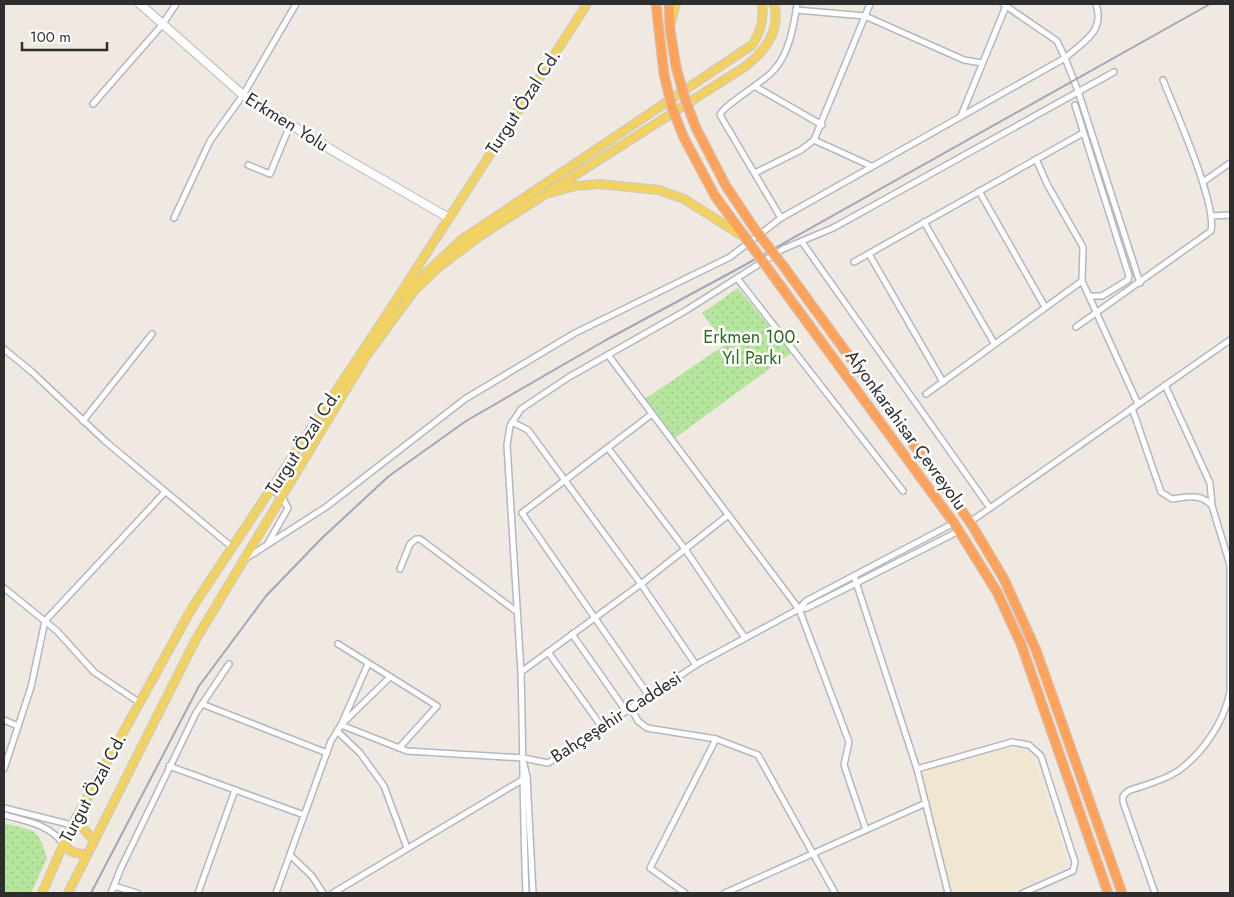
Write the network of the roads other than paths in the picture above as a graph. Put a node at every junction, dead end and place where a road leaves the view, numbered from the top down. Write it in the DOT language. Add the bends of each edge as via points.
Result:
graph roads {
  1 [pos="140,4"];
  2 [pos="176,4"];
  3 [pos="296,4"];
  4 [pos="587,4"];
  5 [pos="656,4"];
  6 [pos="669,4"];
  7 [pos="676,4"];
  8 [pos="762,4"];
  9 [pos="774,4"];
  10 [pos="797,4"];
  11 [pos="870,4"];
  12 [pos="1096,4"];
  13 [pos="1004,5"];
  14 [pos="796,10"];
  15 [pos="865,16"];
  16 [pos="162,25"];
  17 [pos="670,29"];
  18 [pos="1065,58"];
  19 [pos="982,63"];
  20 [pos="1114,72"];
  21 [pos="1163,80"];
  22 [pos="756,87"];
  23 [pos="1078,90"];
  24 [pos="243,95"];
  25 [pos="94,104"];
  26 [pos="1075,105"];
  27 [pos="961,116"];
  28 [pos="290,125"];
  29 [pos="822,125"];
  30 [pos="1083,133"];
  31 [pos="814,140"];
  32 [pos="1036,159"];
  33 [pos="1230,163"];
  34 [pos="248,165"];
  35 [pos="871,166"];
  36 [pos="755,173"];
  37 [pos="1203,182"];
  38 [pos="979,191"];
  39 [pos="543,194"];
  40 [pos="1230,215"];
  41 [pos="1212,216"];
  42 [pos="174,218"];
  43 [pos="449,218"];
  44 [pos="781,218"];
  45 [pos="924,222"];
  46 [pos="745,237"];
  47 [pos="802,242"];
  48 [pos="869,254"];
  49 [pos="854,262"];
  50 [pos="738,278"];
  51 [pos="1082,282"];
  52 [pos="1140,282"];
  53 [pos="1089,296"];
  54 [pos="1045,306"];
  55 [pos="393,312"];
  56 [pos="1096,313"];
  57 [pos="1076,327"];
  58 [pos="152,334"];
  59 [pos="1228,341"];
  60 [pos="994,343"];
  61 [pos="4,349"];
  62 [pos="608,355"];
  63 [pos="943,382"];
  64 [pos="1165,385"];
  65 [pos="926,394"];
  66 [pos="1138,404"];
  67 [pos="1132,408"];
  68 [pos="652,414"];
  69 [pos="83,421"];
  70 [pos="512,422"];
  71 [pos="608,448"];
  72 [pos="564,481"];
  73 [pos="272,489"];
  74 [pos="903,491"];
  75 [pos="165,492"];
  76 [pos="282,498"];
  77 [pos="1212,506"];
  78 [pos="990,508"];
  79 [pos="728,516"];
  80 [pos="970,522"];
  81 [pos="957,527"];
  82 [pos="233,548"];
  83 [pos="265,548"];
  84 [pos="684,549"];
  85 [pos="245,559"];
  86 [pos="400,569"];
  87 [pos="854,576"];
  88 [pos="856,583"];
  89 [pos="641,584"];
  90 [pos="4,588"];
  91 [pos="799,609"];
  92 [pos="517,612"];
  93 [pos="595,618"];
  94 [pos="45,621"];
  95 [pos="572,634"];
  96 [pos="745,638"];
  97 [pos="338,644"];
  98 [pos="548,652"];
  99 [pos="229,664"];
  100 [pos="368,664"];
  101 [pos="696,665"];
  102 [pos="520,672"];
  103 [pos="390,677"];
  104 [pos="649,696"];
  105 [pos="140,702"];
  106 [pos="202,704"];
  107 [pos="629,710"];
  108 [pos="4,720"];
  109 [pos="341,725"];
  110 [pos="18,726"];
  111 [pos="602,727"];
  112 [pos="337,731"];
  113 [pos="716,739"];
  114 [pos="399,748"];
  115 [pos="327,753"];
  116 [pos="523,758"];
  117 [pos="169,766"];
  118 [pos="4,769"];
  119 [pos="917,769"];
  120 [pos="528,776"];
  121 [pos="521,781"];
  122 [pos="235,790"];
  123 [pos="926,803"];
  124 [pos="4,808"];
  125 [pos="4,815"];
  126 [pos="304,815"];
  127 [pos="72,825"];
  128 [pos="866,830"];
  129 [pos="94,841"];
  130 [pos="63,844"];
  131 [pos="407,848"];
  132 [pos="812,854"];
  133 [pos="87,855"];
  134 [pos="290,855"];
  135 [pos="114,886"];
  136 [pos="42,893"];
  137 [pos="68,893"];
  138 [pos="111,893"];
  139 [pos="137,893"];
  140 [pos="198,893"];
  141 [pos="276,893"];
  142 [pos="323,893"];
  143 [pos="333,893"];
  144 [pos="526,893"];
  145 [pos="533,893"];
  146 [pos="685,893"];
  147 [pos="724,893"];
  148 [pos="835,893"];
  149 [pos="948,893"];
  150 [pos="1022,893"];
  151 [pos="1108,893"];
  152 [pos="1122,893"];
  153 [pos="1155,893"];
  1 -- 16 [label="street, Erkmen Yolu"];
  2 -- 16 [label="street"];
  3 -- 24 [label="street"];
  4 -- 43 [label="main road, Turgut Özal Cd."];
  5 -- 46 [label="highway, Afyonkarahisar Çevreyolu, bridge" via="664,74 672,108 715,196"];
  6 -- 17 [label="highway, Afyonkarahisar Çevreyolu"];
  7 -- 17 [label="main road"];
  8 -- 55 [label="main road" via="760,33 752,46 461,240 428,270"];
  9 -- 39 [label="main road" via="770,40 752,62"];
  10 -- 14 [label="street"];
  11 -- 15 [label="street"];
  12 -- 18 [label="street" via="1098,26"];
  13 -- 18 [label="street" via="1056,41"];
  13 -- 19 [label="street"];
  14 -- 15 [label="street"];
  14 -- 22 [label="street" via="791,35 775,69"];
  15 -- 19 [label="street" via="964,60"];
  15 -- 29 [label="street"];
  16 -- 24 [label="street, Erkmen Yolu"];
  16 -- 25 [label="street"];
  17 -- 80 [label="highway, Afyonkarahisar Çevreyolu, bridge" via="685,99 722,179 754,228"];
  18 -- 23 [label="street"];
  18 -- 27 [label="street"];
  19 -- 27 [label="street"];
  20 -- 23 [label="street"];
  21 -- 37 [label="street"];
  22 -- 29 [label="street"];
  22 -- 36 [label="street" via="724,108 720,115"];
  23 -- 47 [label="street" via="833,228"];
  23 -- 52 [label="street"];
  24 -- 28 [label="street, Erkmen Yolu"];
  24 -- 42 [label="street" via="210,141"];
  26 -- 30 [label="street"];
  27 -- 35 [label="street"];
  28 -- 34 [label="street" via="270,174"];
  28 -- 43 [label="street, Erkmen Yolu"];
  29 -- 31 [label="street"];
  30 -- 32 [label="street"];
  30 -- 53 [label="street" via="1129,276 1128,280 1102,296"];
  31 -- 35 [label="street"];
  31 -- 36 [label="street"];
  32 -- 38 [label="street"];
  32 -- 51 [label="street" via="1083,247"];
  33 -- 37 [label="street"];
  35 -- 44 [label="street"];
  36 -- 44 [label="street"];
  37 -- 41 [label="street"];
  38 -- 45 [label="street"];
  38 -- 54 [label="street"];
  39 -- 46 [label="main road" via="599,184 653,189 684,199"];
  39 -- 55 [label="main road" via="439,267"];
  40 -- 41 [label="street"];
  41 -- 52 [label="street" via="1212,231"];
  43 -- 55 [label="main road, Turgut Özal Cd."];
  44 -- 83 [label="street" via="730,257 575,333 465,399 326,507"];
  45 -- 48 [label="street"];
  45 -- 60 [label="street"];
  46 -- 81 [label="highway, Afyonkarahisar Çevreyolu, bridge"];
  47 -- 50 [label="street" via="784,249"];
  47 -- 78 [label="street"];
  48 -- 49 [label="street"];
  48 -- 63 [label="street"];
  50 -- 62 [label="street"];
  50 -- 74 [label="street"];
  51 -- 53 [label="street"];
  51 -- 54 [label="street"];
  52 -- 56 [label="street"];
  53 -- 56 [label="street"];
  54 -- 60 [label="street"];
  55 -- 73 [label="main road, Turgut Özal Cd."];
  55 -- 76 [label="main road, Turgut Özal Cd."];
  56 -- 57 [label="street"];
  56 -- 66 [label="street"];
  58 -- 69 [label="street"];
  59 -- 64 [label="street"];
  60 -- 63 [label="street"];
  61 -- 69 [label="street"];
  62 -- 68 [label="street"];
  62 -- 70 [label="street" via="528,402"];
  63 -- 65 [label="street"];
  64 -- 66 [label="street"];
  64 -- 77 [label="street" via="1210,483"];
  66 -- 67 [label="street"];
  67 -- 77 [label="street" via="1164,496 1172,499 1196,496"];
  67 -- 78 [label="street"];
  68 -- 71 [label="street"];
  68 -- 79 [label="street"];
  69 -- 75 [label="street"];
  70 -- 72 [label="street" via="528,430"];
  70 -- 92 [label="street" via="507,445"];
  71 -- 72 [label="street"];
  71 -- 84 [label="street"];
  72 -- 89 [label="street"];
  72 -- 93 [label="street" via="522,513"];
  73 -- 76 [label="street"];
  73 -- 82 [label="main road, Turgut Özal Cd."];
  75 -- 82 [label="street"];
  75 -- 94 [label="street"];
  76 -- 83 [label="street" via="288,508"];
  76 -- 85 [label="main road, Turgut Özal Cd."];
  77 -- 153 [label="street" via="1230,565 1228,701 1211,735 1186,764 1177,772 1128,791 1122,799"];
  78 -- 80 [label="street"];
  79 -- 84 [label="street"];
  79 -- 91 [label="street"];
  80 -- 152 [label="highway, Afyonkarahisar Çevreyolu" via="1004,579 1036,650"];
  81 -- 87 [label="street, Bahçeşehir Caddesi"];
  81 -- 88 [label="street, Bahçeşehir Caddesi"];
  81 -- 151 [label="highway, Afyonkarahisar Çevreyolu" via="992,583 1021,644"];
  82 -- 105 [label="main road, Turgut Özal Cd." via="192,608"];
  83 -- 85 [label="street"];
  84 -- 89 [label="street"];
  84 -- 96 [label="street"];
  85 -- 129 [label="main road, Turgut Özal Cd." via="195,642"];
  86 -- 92 [label="street" via="410,544 420,539"];
  87 -- 88 [label="street"];
  87 -- 91 [label="street, Bahçeşehir Caddesi" via="806,601"];
  88 -- 91 [label="street, Bahçeşehir Caddesi"];
  88 -- 119 [label="street"];
  89 -- 93 [label="street"];
  89 -- 101 [label="street"];
  90 -- 94 [label="street"];
  91 -- 96 [label="street, Bahçeşehir Caddesi"];
  91 -- 128 [label="street" via="849,742 844,765"];
  92 -- 102 [label="street"];
  93 -- 95 [label="street"];
  93 -- 104 [label="street"];
  94 -- 105 [label="street" via="94,672"];
  94 -- 110 [label="street" via="31,687"];
  95 -- 98 [label="street"];
  95 -- 107 [label="street"];
  96 -- 101 [label="street, Bahçeşehir Caddesi"];
  97 -- 100 [label="street"];
  98 -- 102 [label="street"];
  98 -- 111 [label="street"];
  99 -- 106 [label="street"];
  100 -- 103 [label="street"];
  100 -- 109 [label="street"];
  101 -- 104 [label="street, Bahçeşehir Caddesi"];
  102 -- 116 [label="street"];
  103 -- 109 [label="street"];
  103 -- 114 [label="street" via="437,706"];
  104 -- 107 [label="street, Bahçeşehir Caddesi"];
  105 -- 127 [label="main road, Turgut Özal Cd."];
  106 -- 115 [label="street"];
  106 -- 117 [label="street"];
  107 -- 111 [label="street, Bahçeşehir Caddesi"];
  107 -- 113 [label="street" via="647,728"];
  108 -- 110 [label="street"];
  109 -- 112 [label="street"];
  109 -- 114 [label="street, Bahçeşehir Caddesi"];
  110 -- 118 [label="street"];
  111 -- 116 [label="street, Bahçeşehir Caddesi" via="548,763"];
  112 -- 115 [label="street"];
  112 -- 131 [label="street" via="360,753 384,786"];
  113 -- 132 [label="street" via="758,754"];
  113 -- 146 [label="street" via="650,868"];
  114 -- 116 [label="street, Bahçeşehir Caddesi"];
  115 -- 126 [label="street"];
  116 -- 120 [label="street"];
  116 -- 121 [label="street"];
  117 -- 122 [label="street"];
  117 -- 135 [label="street"];
  119 -- 123 [label="street"];
  119 -- 150 [label="street" via="1012,742 1029,745 1041,756 1075,862 1073,871"];
  120 -- 121 [label="street"];
  120 -- 145 [label="street"];
  121 -- 131 [label="street"];
  121 -- 144 [label="street"];
  122 -- 126 [label="street"];
  122 -- 140 [label="street"];
  123 -- 128 [label="street"];
  123 -- 149 [label="street"];
  124 -- 127 [label="street"];
  125 -- 130 [label="street" via="43,827"];
  126 -- 134 [label="street"];
  127 -- 129 [label="main road" via="83,828"];
  127 -- 130 [label="main road, Turgut Özal Cd."];
  128 -- 132 [label="street"];
  129 -- 133 [label="main road, Turgut Özal Cd."];
  130 -- 133 [label="main road" via="72,852"];
  130 -- 136 [label="main road, Turgut Özal Cd."];
  131 -- 143 [label="street"];
  132 -- 147 [label="street"];
  132 -- 148 [label="street"];
  133 -- 137 [label="main road, Turgut Özal Cd."];
  134 -- 141 [label="street"];
  134 -- 142 [label="street" via="312,876"];
  135 -- 138 [label="street"];
  135 -- 139 [label="street"];
}
